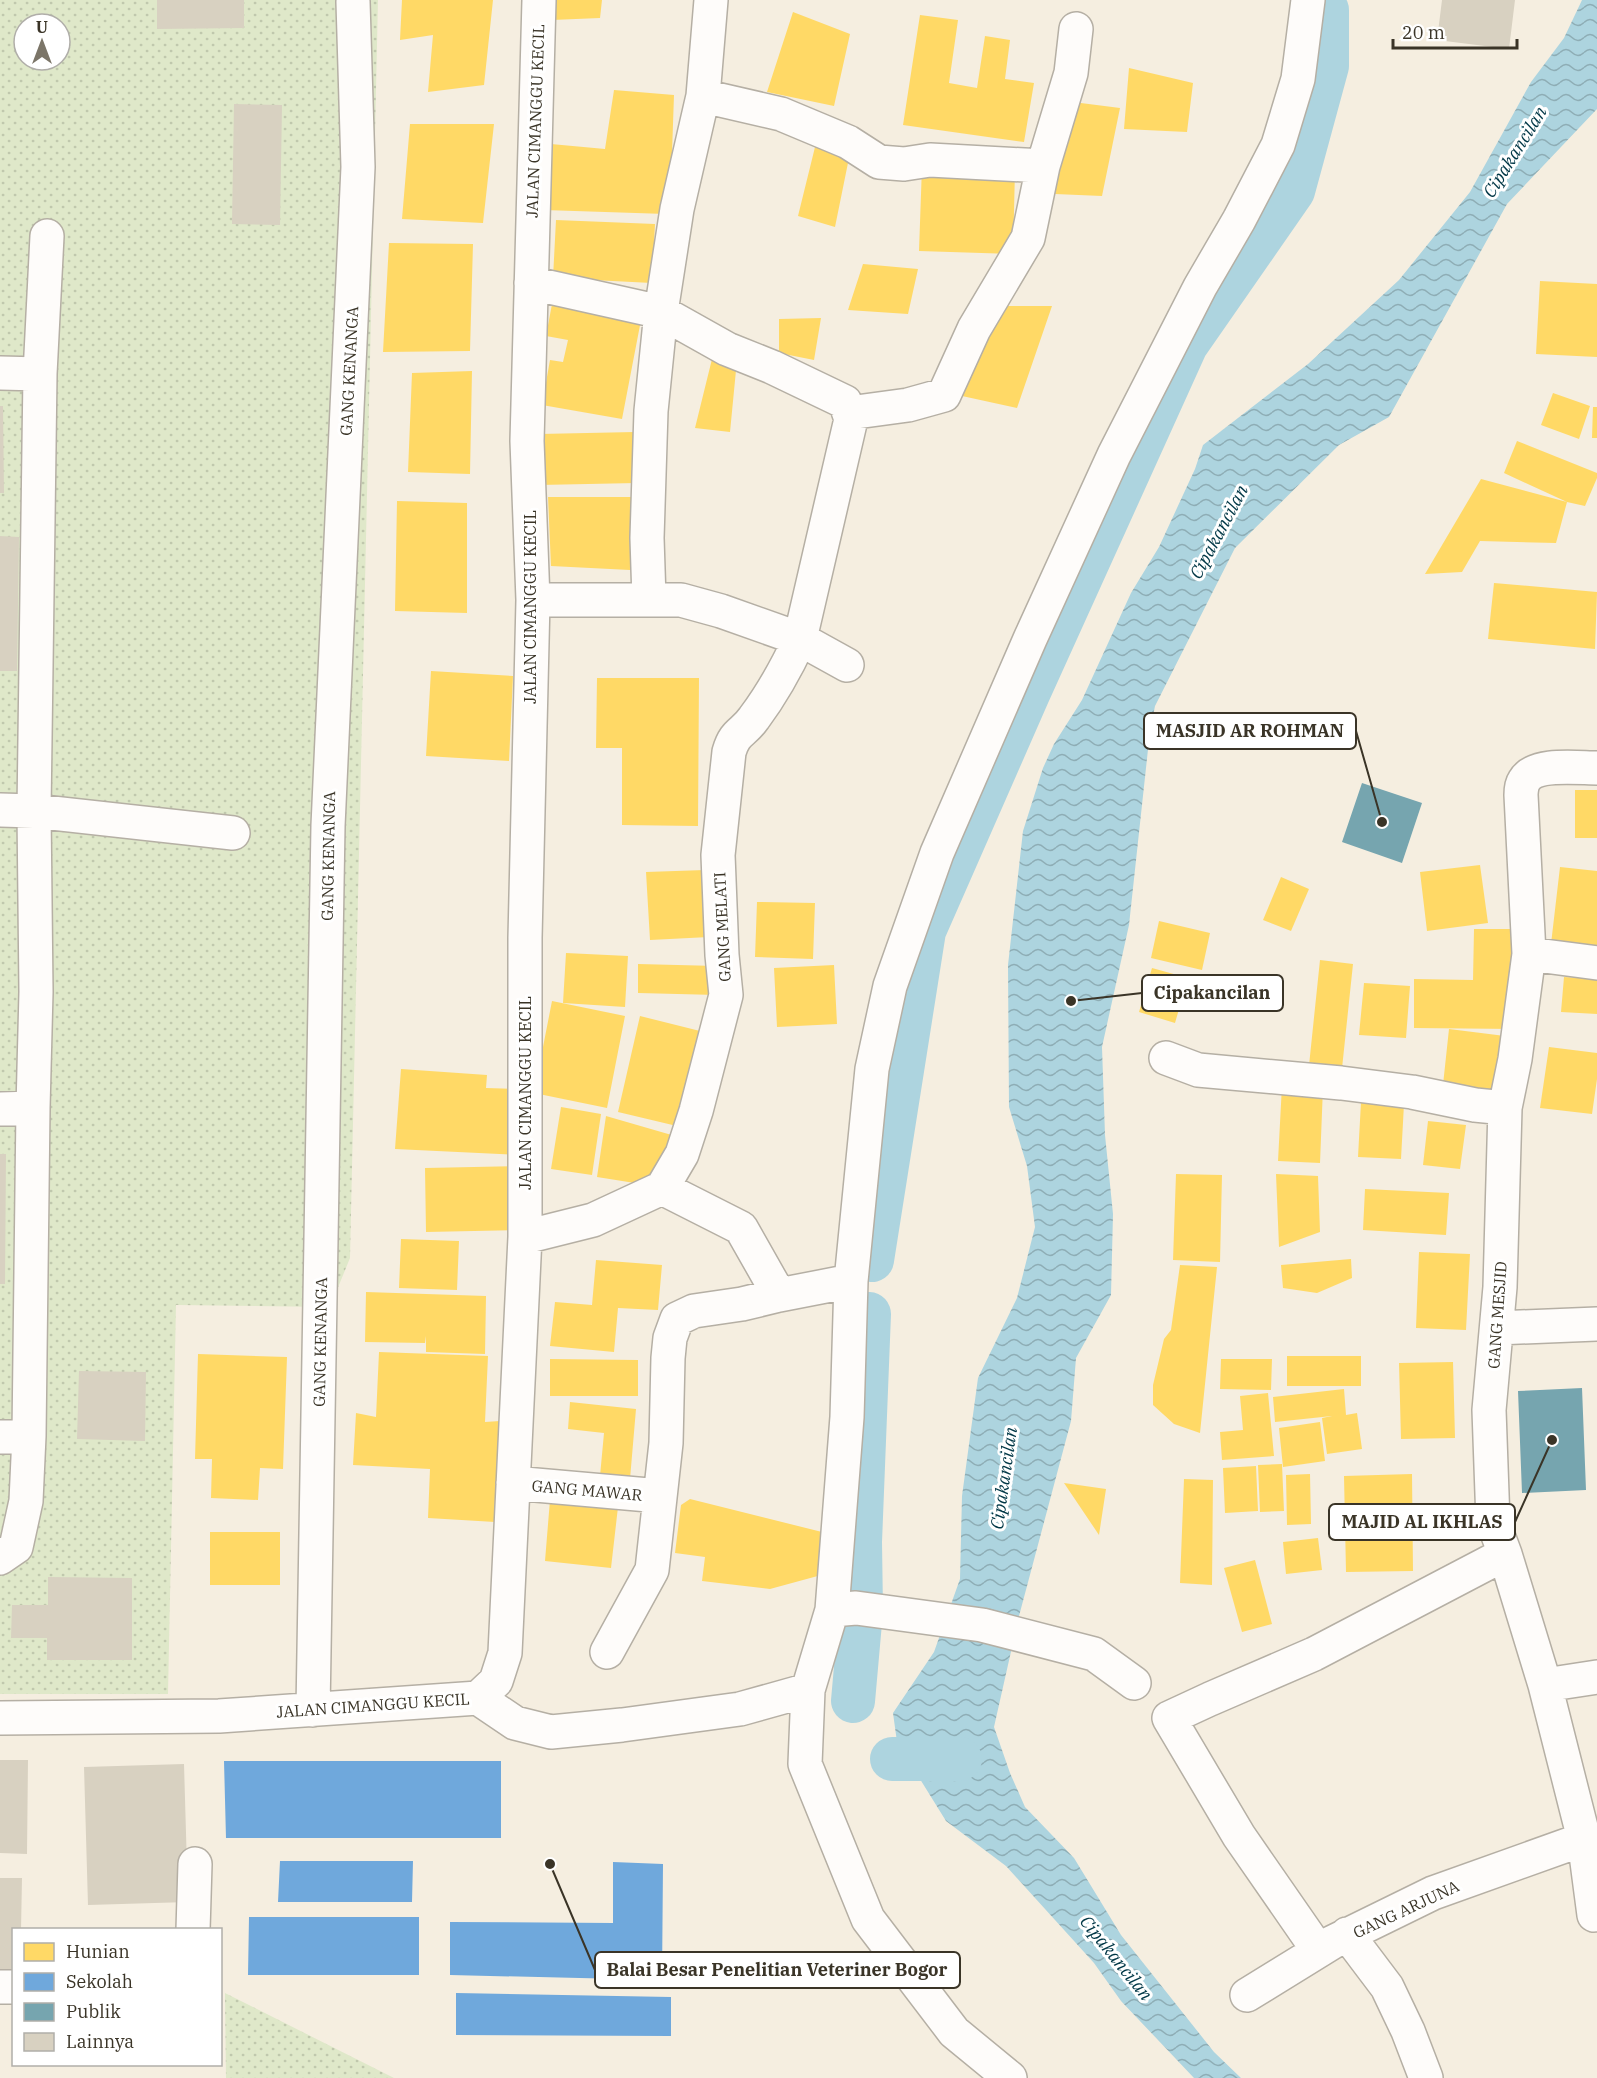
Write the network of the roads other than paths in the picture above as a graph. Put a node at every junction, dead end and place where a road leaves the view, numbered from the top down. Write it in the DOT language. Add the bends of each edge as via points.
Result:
graph roads {
  1 [pos="538,0"];
  2 [pos="711,0"];
  3 [pos="1308,0"];
  4 [pos="353,3"];
  5 [pos="1076,29"];
  6 [pos="703,96"];
  7 [pos="1043,166"];
  8 [pos="46,236"];
  9 [pos="531,283"];
  10 [pos="661,312"];
  11 [pos="0,373"];
  12 [pos="40,374"];
  13 [pos="849,413"];
  14 [pos="649,599"];
  15 [pos="533,600"];
  16 [pos="800,639"];
  17 [pos="847,665"];
  18 [pos="1597,768"];
  19 [pos="0,810"];
  20 [pos="34,811"];
  21 [pos="233,833"];
  22 [pos="1529,954"];
  23 [pos="1597,963"];
  24 [pos="1166,1058"];
  25 [pos="33,1108"];
  26 [pos="1505,1108"];
  27 [pos="0,1109"];
  28 [pos="662,1188"];
  29 [pos="525,1237"];
  30 [pos="851,1281"];
  31 [pos="779,1295"];
  32 [pos="1597,1324"];
  33 [pos="1497,1328"];
  34 [pos="15,1436"];
  35 [pos="513,1483"];
  36 [pos="660,1496"];
  37 [pos="1505,1554"];
  38 [pos="0,1558"];
  39 [pos="844,1609"];
  40 [pos="607,1652"];
  41 [pos="1597,1677"];
  42 [pos="1134,1683"];
  43 [pos="1545,1685"];
  44 [pos="808,1690"];
  45 [pos="478,1698"];
  46 [pos="313,1710"];
  47 [pos="0,1718"];
  48 [pos="1584,1839"];
  49 [pos="195,1864"];
  50 [pos="1594,1915"];
  51 [pos="193,1928"];
  52 [pos="1347,1934"];
  53 [pos="1318,1950"];
  54 [pos="1247,1995"];
  55 [pos="1010,2078"];
  56 [pos="1426,2078"];
  1 -- 9 [label="street, JALAN CIMANGGU KECIL"];
  2 -- 6 [label="street"];
  3 -- 30 [label="street" via="1298,79 1278,145 1200,287 1105,475 937,853 894,975 872,1069"];
  4 -- 46 [label="street, GANG KENANGA" via="358,167 328,826"];
  5 -- 7 [label="street" via="1071,73"];
  6 -- 7 [label="street" via="781,114 848,142 879,162 930,160"];
  6 -- 10 [label="street" via="677,209"];
  7 -- 13 [label="street" via="1028,238 974,330 944,395 908,405"];
  8 -- 12 [label="street"];
  9 -- 10 [label="street"];
  9 -- 15 [label="street, JALAN CIMANGGU KECIL" via="527,441"];
  10 -- 13 [label="street" via="727,349 772,366 844,402"];
  10 -- 14 [label="street" via="651,411"];
  11 -- 12 [label="street"];
  12 -- 20 [label="street"];
  13 -- 16 [label="street, GANG MELATI" via="851,419"];
  14 -- 15 [label="street"];
  14 -- 16 [label="street" via="681,600"];
  15 -- 29 [label="street, JALAN CIMANGGU KECIL" via="525,938"];
  16 -- 17 [label="street"];
  16 -- 28 [label="street, GANG MELATI" via="786,669 753,721 733,739 729,752 718,855 726,994 682,1154"];
  18 -- 22 [label="street, GANG MESJID" via="1547,768 1524,781 1521,795"];
  19 -- 20 [label="street"];
  20 -- 21 [label="street"];
  20 -- 25 [label="street"];
  22 -- 23 [label="street"];
  22 -- 26 [label="street, GANG MESJID"];
  24 -- 26 [label="street" via="1198,1070 1341,1083"];
  25 -- 27 [label="street"];
  25 -- 34 [label="street"];
  26 -- 33 [label="street, GANG MESJID"];
  28 -- 29 [label="street" via="593,1220"];
  28 -- 31 [label="street" via="741,1228"];
  29 -- 35 [label="street, JALAN CIMANGGU KECIL"];
  30 -- 31 [label="street"];
  30 -- 39 [label="street"];
  31 -- 36 [label="street" via="694,1311 677,1319 668,1358"];
  32 -- 33 [label="street"];
  33 -- 37 [label="street, GANG MESJID" via="1489,1421 1493,1522"];
  34 -- 38 [label="street" via="26,1501 16,1547"];
  35 -- 36 [label="street, GANG MAWAR"];
  35 -- 45 [label="street, JALAN CIMANGGU KECIL" via="505,1653 496,1681"];
  36 -- 40 [label="street" via="652,1570"];
  37 -- 43 [label="street, GANG MESJID"];
  37 -- 53 [label="street" via="1314,1654 1169,1718 1239,1836"];
  39 -- 42 [label="street" via="982,1625 1024,1635 1094,1654"];
  39 -- 44 [label="street"];
  41 -- 43 [label="street"];
  43 -- 48 [label="street, GANG MESJID"];
  44 -- 45 [label="street" via="740,1709 551,1732 515,1723"];
  44 -- 55 [label="street" via="806,1764 868,1919 954,2032"];
  45 -- 46 [label="street, JALAN CIMANGGU KECIL"];
  46 -- 47 [label="street, JALAN CIMANGGU KECIL" via="200,1716"];
  48 -- 50 [label="street, GANG MESJID"];
  48 -- 52 [label="street, GANG ARJUNA" via="1433,1893"];
  49 -- 51 [label="street"];
  52 -- 53 [label="street"];
  52 -- 56 [label="street, GANG ARJUNA" via="1387,1986"];
  53 -- 54 [label="street"];
}
